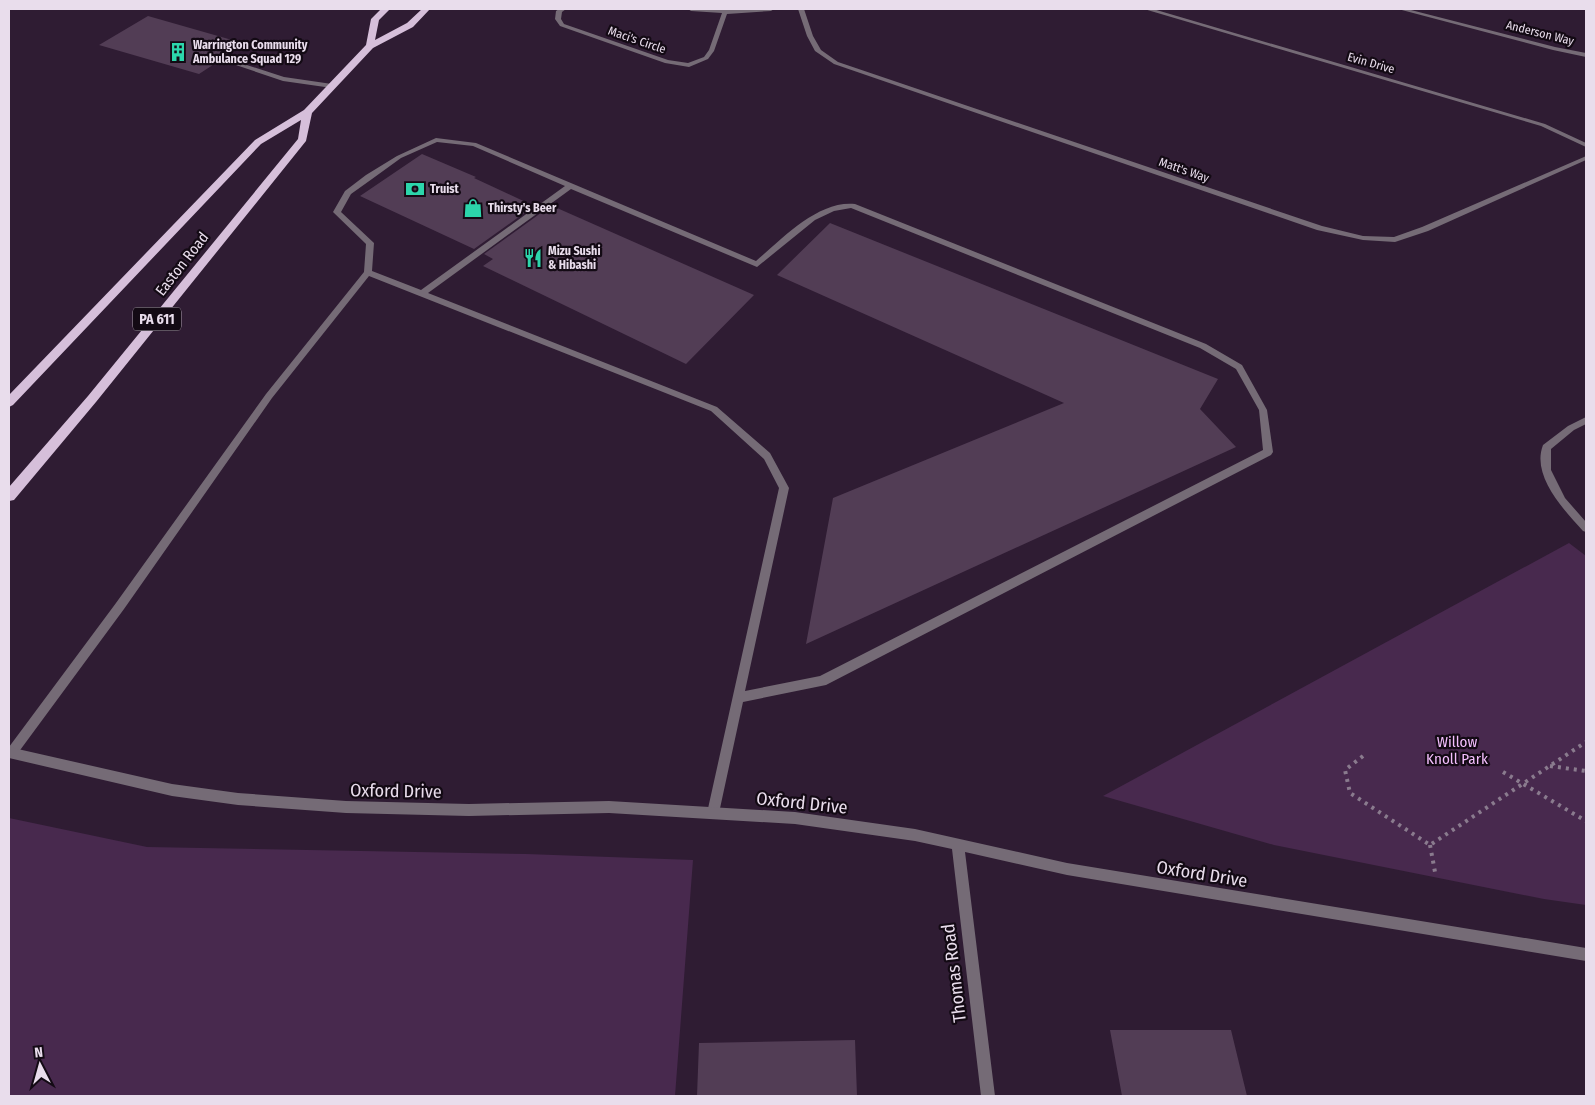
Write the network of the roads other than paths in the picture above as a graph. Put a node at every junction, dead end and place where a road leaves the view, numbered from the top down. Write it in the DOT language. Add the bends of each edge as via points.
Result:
graph roads {
  1 [pos="386,9"];
  2 [pos="426,9"];
  3 [pos="562,9"];
  4 [pos="691,9"];
  5 [pos="771,9"];
  6 [pos="801,9"];
  7 [pos="1147,9"];
  8 [pos="1401,9"];
  9 [pos="725,12"];
  10 [pos="370,46"];
  11 [pos="1586,55"];
  12 [pos="223,59"];
  13 [pos="332,86"];
  14 [pos="307,112"];
  15 [pos="1586,145"];
  16 [pos="1586,158"];
  17 [pos="570,186"];
  18 [pos="368,272"];
  19 [pos="422,293"];
  20 [pos="9,402"];
  21 [pos="1586,420"];
  22 [pos="9,496"];
  23 [pos="1586,528"];
  24 [pos="738,698"];
  25 [pos="10,752"];
  26 [pos="713,813"];
  27 [pos="958,845"];
  28 [pos="1586,954"];
  29 [pos="988,1096"];
  1 -- 10 [label="highway" via="375,20"];
  2 -- 10 [label="highway, Easton Road" via="410,25"];
  3 -- 9 [label="street, Maci's Circle" via="558,19 562,25 667,62 690,65 706,58 712,50"];
  4 -- 9 [label="street"];
  5 -- 9 [label="street"];
  6 -- 16 [label="street, Matt's Way" via="818,51 836,63 1320,228 1363,238 1395,240"];
  7 -- 15 [label="street, Evin Drive" via="1543,125"];
  8 -- 11 [label="street, Anderson Way"];
  10 -- 13 [label="highway, Easton Road"];
  12 -- 13 [label="street" via="283,79"];
  13 -- 14 [label="highway, Easton Road"];
  14 -- 20 [label="highway, Easton Road" via="258,142"];
  14 -- 22 [label="highway, Easton Road / PA 611" via="303,139"];
  17 -- 18 [label="street" via="474,144 436,140 399,157 348,193 338,212 370,243"];
  17 -- 19 [label="street"];
  17 -- 24 [label="street" via="758,264 812,218 832,209 852,206 1203,346 1239,367 1263,410 1268,452 822,681"];
  18 -- 19 [label="street"];
  18 -- 25 [label="street" via="269,396 120,606"];
  19 -- 24 [label="street" via="714,409 767,456 784,488"];
  21 -- 23 [label="street" via="1546,448 1546,470 1561,501"];
  24 -- 26 [label="street"];
  25 -- 26 [label="street, Oxford Drive" via="172,790 238,799 346,807 469,810 609,807"];
  26 -- 27 [label="street, Oxford Drive" via="795,818 915,835"];
  27 -- 28 [label="street, Oxford Drive" via="1067,869"];
  27 -- 29 [label="street, Thomas Road"];
}
